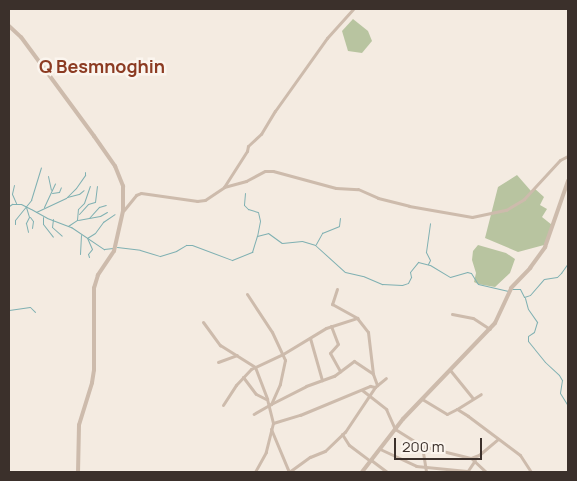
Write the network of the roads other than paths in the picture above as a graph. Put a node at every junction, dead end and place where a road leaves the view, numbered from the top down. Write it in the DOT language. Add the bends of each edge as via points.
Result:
graph roads {
  1 [pos="353,9"];
  2 [pos="9,26"];
  3 [pos="568,156"];
  4 [pos="568,181"];
  5 [pos="224,187"];
  6 [pos="123,211"];
  7 [pos="337,289"];
  8 [pos="247,294"];
  9 [pos="452,314"];
  10 [pos="357,318"];
  11 [pos="204,322"];
  12 [pos="331,326"];
  13 [pos="490,329"];
  14 [pos="310,338"];
  15 [pos="283,354"];
  16 [pos="237,355"];
  17 [pos="218,362"];
  18 [pos="255,366"];
  19 [pos="450,370"];
  20 [pos="340,371"];
  21 [pos="373,374"];
  22 [pos="243,377"];
  23 [pos="386,378"];
  24 [pos="322,380"];
  25 [pos="376,386"];
  26 [pos="362,390"];
  27 [pos="481,394"];
  28 [pos="369,395"];
  29 [pos="473,398"];
  30 [pos="267,399"];
  31 [pos="422,399"];
  32 [pos="270,404"];
  33 [pos="223,405"];
  34 [pos="457,408"];
  35 [pos="254,414"];
  36 [pos="273,423"];
  37 [pos="271,429"];
  38 [pos="395,429"];
  39 [pos="342,434"];
  40 [pos="498,439"];
  41 [pos="422,446"];
  42 [pos="379,448"];
  43 [pos="371,460"];
  44 [pos="473,460"];
  45 [pos="424,466"];
  46 [pos="78,472"];
  47 [pos="255,472"];
  48 [pos="289,472"];
  49 [pos="362,472"];
  50 [pos="387,472"];
  51 [pos="426,472"];
  52 [pos="467,472"];
  53 [pos="486,472"];
  54 [pos="531,472"];
  1 -- 5 [label="street" via="327,38 260,134 248,146"];
  2 -- 6 [label="street" via="21,37 115,166 123,186"];
  3 -- 5 [label="street" via="560,160 524,199 506,210 472,217 409,206 378,198 358,188 336,188 273,171"];
  4 -- 13 [label="street" via="545,247 511,288"];
  5 -- 6 [label="street" via="205,200 197,201 141,193"];
  6 -- 46 [label="street" via="115,248 98,275 94,288 94,370 79,425"];
  7 -- 10 [label="street" via="332,304"];
  8 -- 15 [label="street"];
  9 -- 13 [label="street" via="473,318"];
  10 -- 12 [label="street"];
  10 -- 21 [label="street" via="368,332"];
  11 -- 16 [label="street" via="220,345"];
  12 -- 14 [label="street"];
  12 -- 20 [label="street" via="338,344 330,353"];
  13 -- 19 [label="street"];
  14 -- 15 [label="street"];
  14 -- 24 [label="street"];
  15 -- 18 [label="street"];
  15 -- 32 [label="street" via="282,374"];
  16 -- 17 [label="street"];
  16 -- 18 [label="street"];
  18 -- 22 [label="street"];
  18 -- 30 [label="street"];
  19 -- 29 [label="street"];
  19 -- 31 [label="street"];
  20 -- 21 [label="street" via="356,361"];
  20 -- 24 [label="street"];
  21 -- 25 [label="street"];
  22 -- 30 [label="street" via="256,394"];
  22 -- 33 [label="street"];
  23 -- 25 [label="street"];
  24 -- 32 [label="street"];
  25 -- 26 [label="street"];
  25 -- 28 [label="street"];
  26 -- 28 [label="street"];
  26 -- 36 [label="street"];
  27 -- 29 [label="street"];
  28 -- 38 [label="street" via="386,409"];
  28 -- 39 [label="street"];
  29 -- 34 [label="street"];
  30 -- 32 [label="street"];
  31 -- 34 [label="street" via="447,414"];
  31 -- 38 [label="street"];
  32 -- 35 [label="street"];
  32 -- 36 [label="street"];
  34 -- 40 [label="street"];
  36 -- 37 [label="street"];
  37 -- 47 [label="street" via="266,452"];
  37 -- 48 [label="street"];
  38 -- 41 [label="street"];
  38 -- 42 [label="street"];
  39 -- 43 [label="street" via="349,445"];
  39 -- 48 [label="street" via="325,451"];
  40 -- 44 [label="street"];
  40 -- 54 [label="street" via="520,455"];
  41 -- 44 [label="street"];
  41 -- 45 [label="street"];
  42 -- 43 [label="street"];
  42 -- 45 [label="street" via="410,464"];
  43 -- 49 [label="street"];
  43 -- 50 [label="street"];
  44 -- 52 [label="street"];
  44 -- 53 [label="street"];
  45 -- 51 [label="street"];
  45 -- 52 [label="street"];
}
